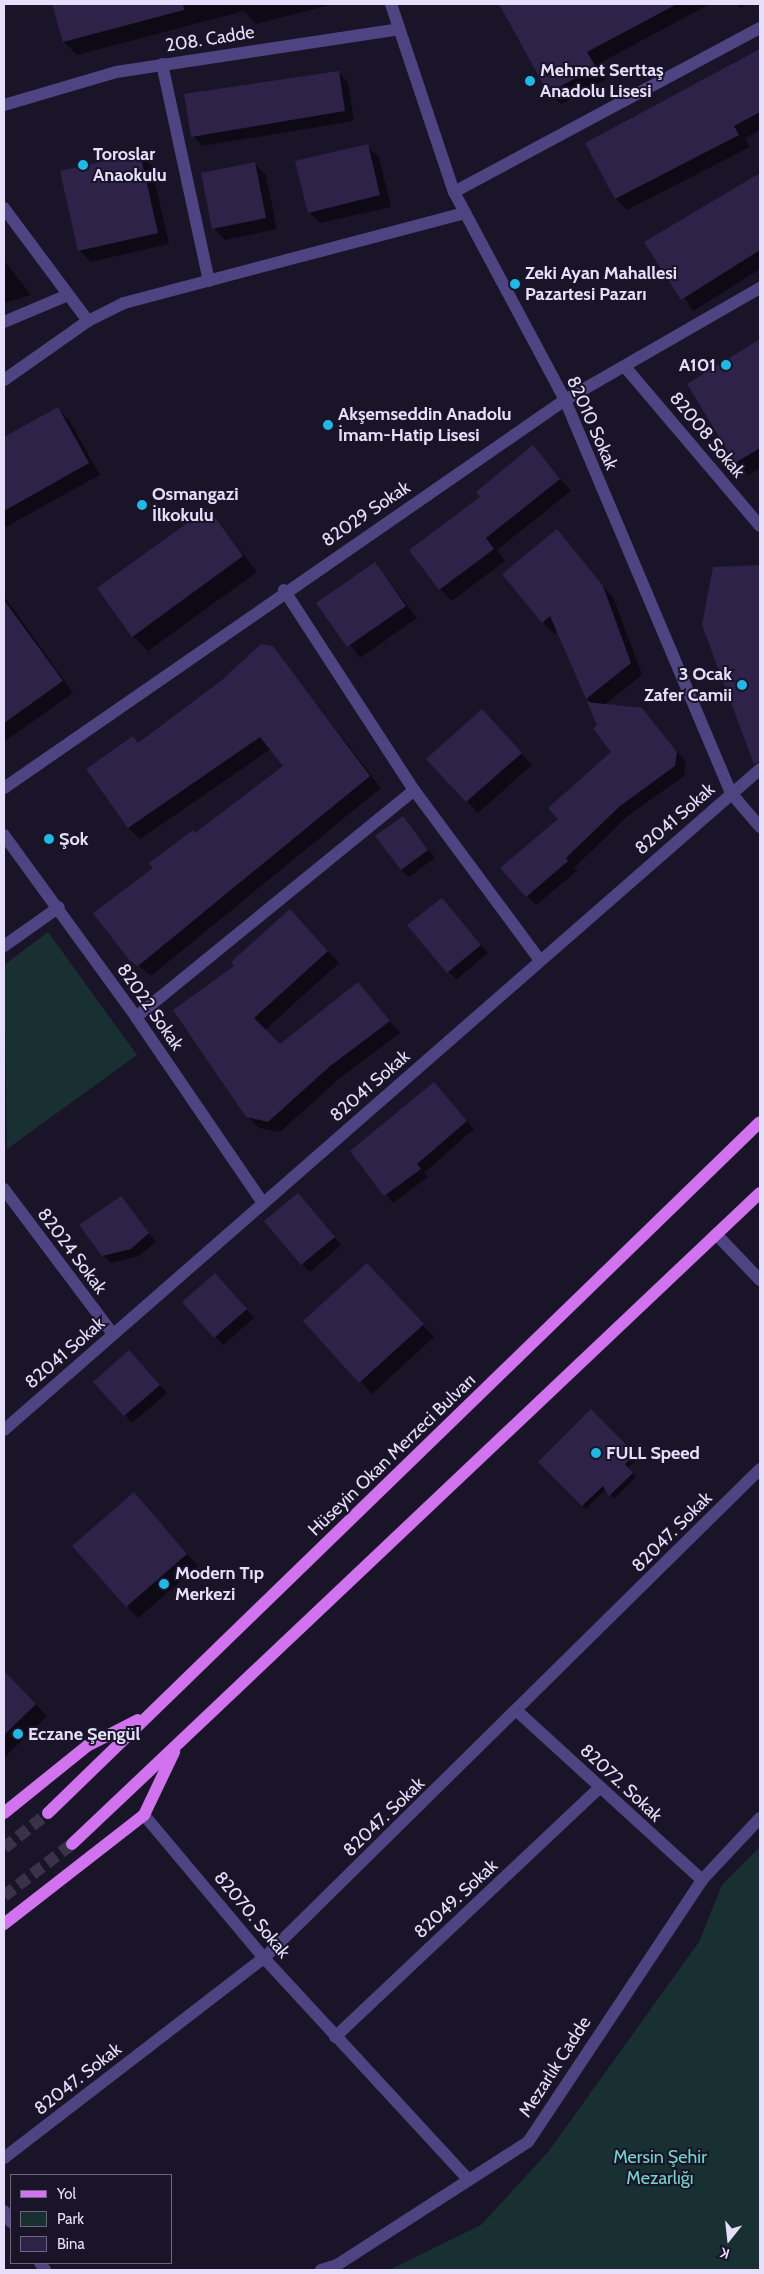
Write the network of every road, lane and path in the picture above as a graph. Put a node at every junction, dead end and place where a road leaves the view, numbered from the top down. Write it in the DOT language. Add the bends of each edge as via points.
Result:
graph roads {
  1 [pos="391,4"];
  2 [pos="760,28"];
  3 [pos="400,29"];
  4 [pos="162,64"];
  5 [pos="4,105"];
  6 [pos="454,192"];
  7 [pos="4,208"];
  8 [pos="466,213"];
  9 [pos="209,280"];
  10 [pos="760,288"];
  11 [pos="68,294"];
  12 [pos="88,321"];
  13 [pos="4,322"];
  14 [pos="626,368"];
  15 [pos="4,380"];
  16 [pos="565,400"];
  17 [pos="760,526"];
  18 [pos="284,590"];
  19 [pos="760,769"];
  20 [pos="4,788"];
  21 [pos="414,790"];
  22 [pos="731,793"];
  23 [pos="760,827"];
  24 [pos="4,834"];
  25 [pos="59,907"];
  26 [pos="4,946"];
  27 [pos="539,960"];
  28 [pos="136,1017"];
  29 [pos="760,1122"];
  30 [pos="4,1189"];
  31 [pos="760,1193"];
  32 [pos="263,1203"];
  33 [pos="716,1234"];
  34 [pos="760,1280"];
  35 [pos="113,1334"];
  36 [pos="4,1430"];
  37 [pos="760,1469"];
  38 [pos="517,1711"];
  39 [pos="149,1714"];
  40 [pos="176,1746"];
  41 [pos="600,1787"];
  42 [pos="4,1813"];
  43 [pos="48,1813"];
  44 [pos="144,1815"];
  45 [pos="760,1818"];
  46 [pos="72,1844"];
  47 [pos="702,1880"];
  48 [pos="4,1924"];
  49 [pos="264,1958"];
  50 [pos="335,2037"];
  51 [pos="4,2158"];
  52 [pos="469,2180"];
  53 [pos="321,2270"];
  1 -- 3 [label="street"];
  2 -- 6 [label="street"];
  3 -- 4 [label="street, 208. Cadde"];
  3 -- 6 [label="street, 82010 Sokak"];
  4 -- 5 [label="street, 208. Cadde" via="116,72"];
  4 -- 9 [label="street"];
  6 -- 8 [label="street, 82010 Sokak"];
  7 -- 11 [label="street"];
  8 -- 9 [label="street"];
  8 -- 16 [label="street, 82010 Sokak"];
  9 -- 12 [label="street" via="124,303"];
  10 -- 14 [label="street, 82029 Sokak"];
  11 -- 12 [label="street"];
  11 -- 13 [label="street"];
  12 -- 15 [label="street"];
  14 -- 16 [label="street, 82029 Sokak"];
  14 -- 17 [label="street, 82008 Sokak"];
  16 -- 18 [label="street, 82029 Sokak"];
  16 -- 22 [label="street, 82010 Sokak"];
  18 -- 20 [label="street, 82029 Sokak"];
  18 -- 21 [label="street"];
  19 -- 22 [label="street, 82041 Sokak"];
  21 -- 27 [label="street"];
  21 -- 28 [label="street"];
  22 -- 23 [label="street, 82010 Sokak"];
  22 -- 27 [label="street, 82041 Sokak"];
  24 -- 25 [label="street, 82022 Sokak"];
  25 -- 26 [label="street"];
  25 -- 28 [label="street, 82022 Sokak"];
  27 -- 32 [label="street, 82041 Sokak"];
  28 -- 32 [label="street, 82022 Sokak"];
  29 -- 39 [label="main road, Hüseyin Okan Merzeci Bulvarı"];
  30 -- 35 [label="street, 82024 Sokak"];
  31 -- 33 [label="main road"];
  32 -- 35 [label="street, 82041 Sokak"];
  33 -- 34 [label="street"];
  33 -- 40 [label="main road"];
  35 -- 36 [label="street, 82041 Sokak"];
  37 -- 38 [label="street, 82047. Sokak"];
  38 -- 41 [label="street, 82072. Sokak"];
  38 -- 49 [label="street, 82047. Sokak"];
  39 -- 42 [label="main road" via="87,1746"];
  39 -- 43 [label="main road, Hüseyin Okan Merzeci Bulvarı"];
  40 -- 44 [label="main road"];
  40 -- 46 [label="main road"];
  41 -- 47 [label="street, 82072. Sokak"];
  41 -- 50 [label="street, 82049. Sokak"];
  44 -- 48 [label="main road"];
  44 -- 49 [label="street, 82070. Sokak"];
  45 -- 47 [label="street, Mezarlık Cadde"];
  47 -- 52 [label="street, Mezarlık Cadde" via="528,2142"];
  49 -- 50 [label="street, 82070. Sokak"];
  49 -- 51 [label="street, 82047. Sokak"];
  50 -- 52 [label="street, 82070. Sokak"];
  52 -- 53 [label="street, Mezarlık Cadde" via="338,2265"];
}
